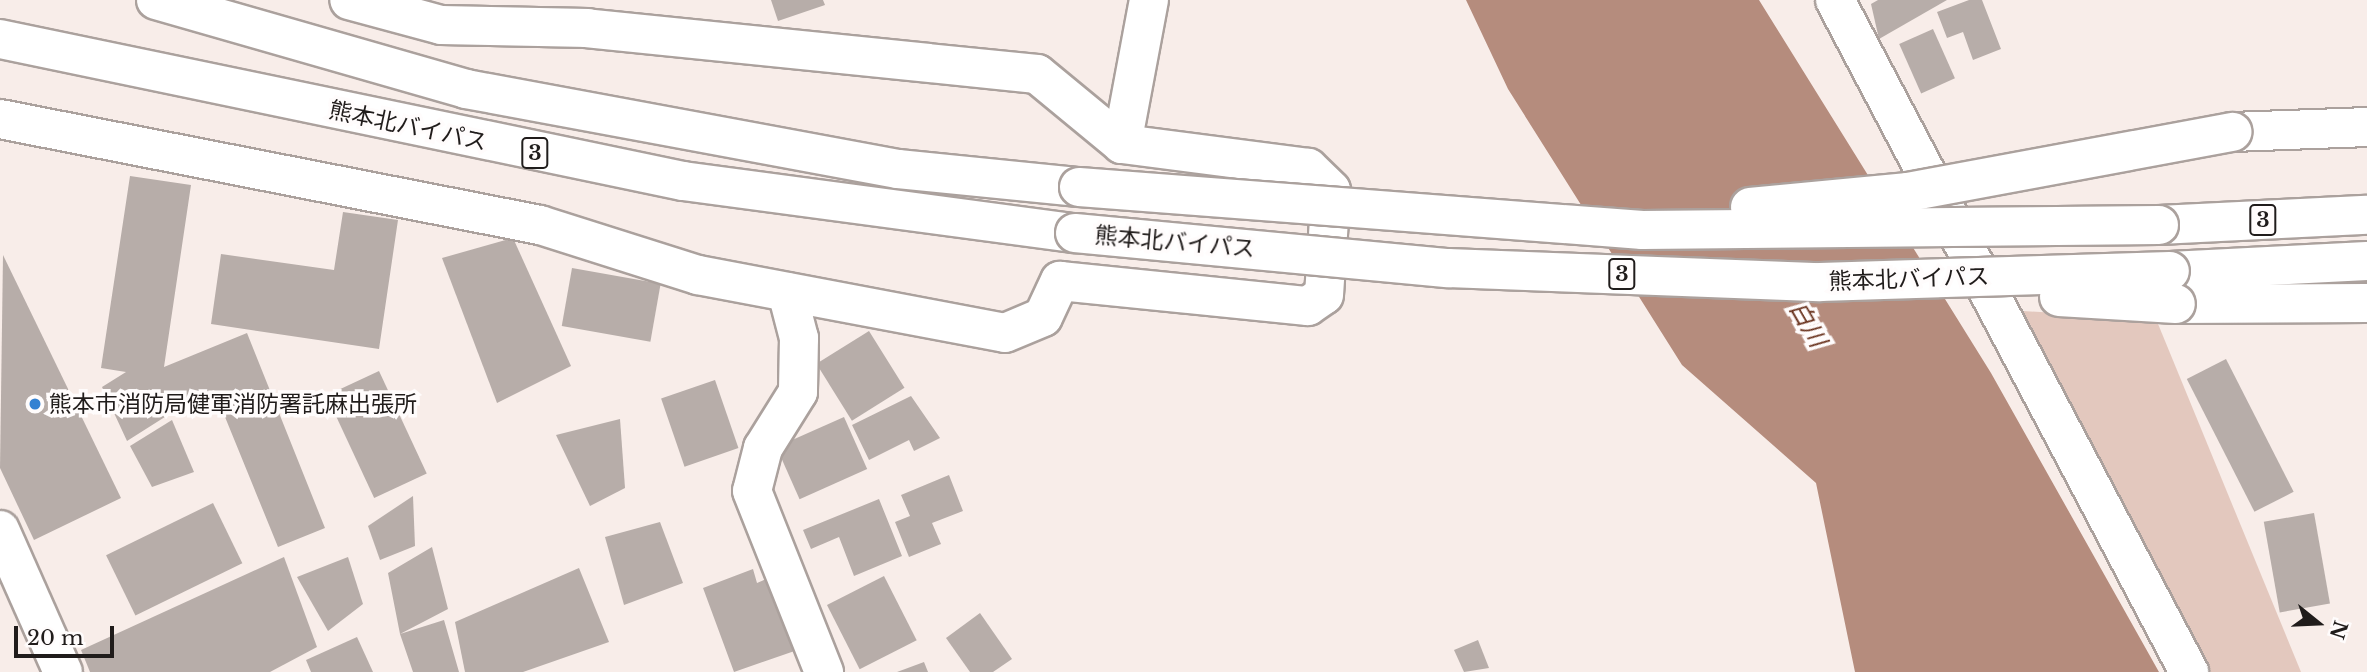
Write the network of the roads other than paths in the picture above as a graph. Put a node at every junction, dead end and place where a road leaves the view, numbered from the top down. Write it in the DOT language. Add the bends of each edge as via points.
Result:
graph roads {
  1 [pos="156,0"];
  2 [pos="349,0"];
  3 [pos="1149,0"];
  4 [pos="1835,0"];
  5 [pos="0,39"];
  6 [pos="0,119"];
  7 [pos="2367,127"];
  8 [pos="1122,144"];
  9 [pos="2367,215"];
  10 [pos="1642,230"];
  11 [pos="2367,261"];
  12 [pos="2173,287"];
  13 [pos="788,292"];
  14 [pos="2367,303"];
  15 [pos="0,530"];
  16 [pos="63,672"];
  17 [pos="824,672"];
  18 [pos="2189,672"];
  1 -- 10 [label="main road, 熊本北バイパス / 3, bridge" via="466,89 898,169"];
  2 -- 8 [label="main road" via="441,25 588,28 1037,74"];
  3 -- 8 [label="main road"];
  4 -- 18 [label="main road"];
  5 -- 12 [label="main road, 熊本北バイパス / 3, bridge" via="683,181 1076,233 1448,268 1820,282"];
  6 -- 13 [label="main road" via="540,225 698,275"];
  7 -- 10 [label="main road, 3, bridge" via="2232,132 1908,192 1752,206"];
  8 -- 13 [label="main road" via="1308,168 1331,190 1324,295 1308,306 1060,281 1043,317 1005,333"];
  9 -- 10 [label="main road, 熊本北バイパス / 3, bridge" via="2159,225"];
  11 -- 12 [label="main road, 熊本北バイパス / 3"];
  12 -- 14 [label="main road, 3"];
  13 -- 17 [label="main road" via="799,338 798,392 763,448 752,491"];
  15 -- 16 [label="main road"];
}
